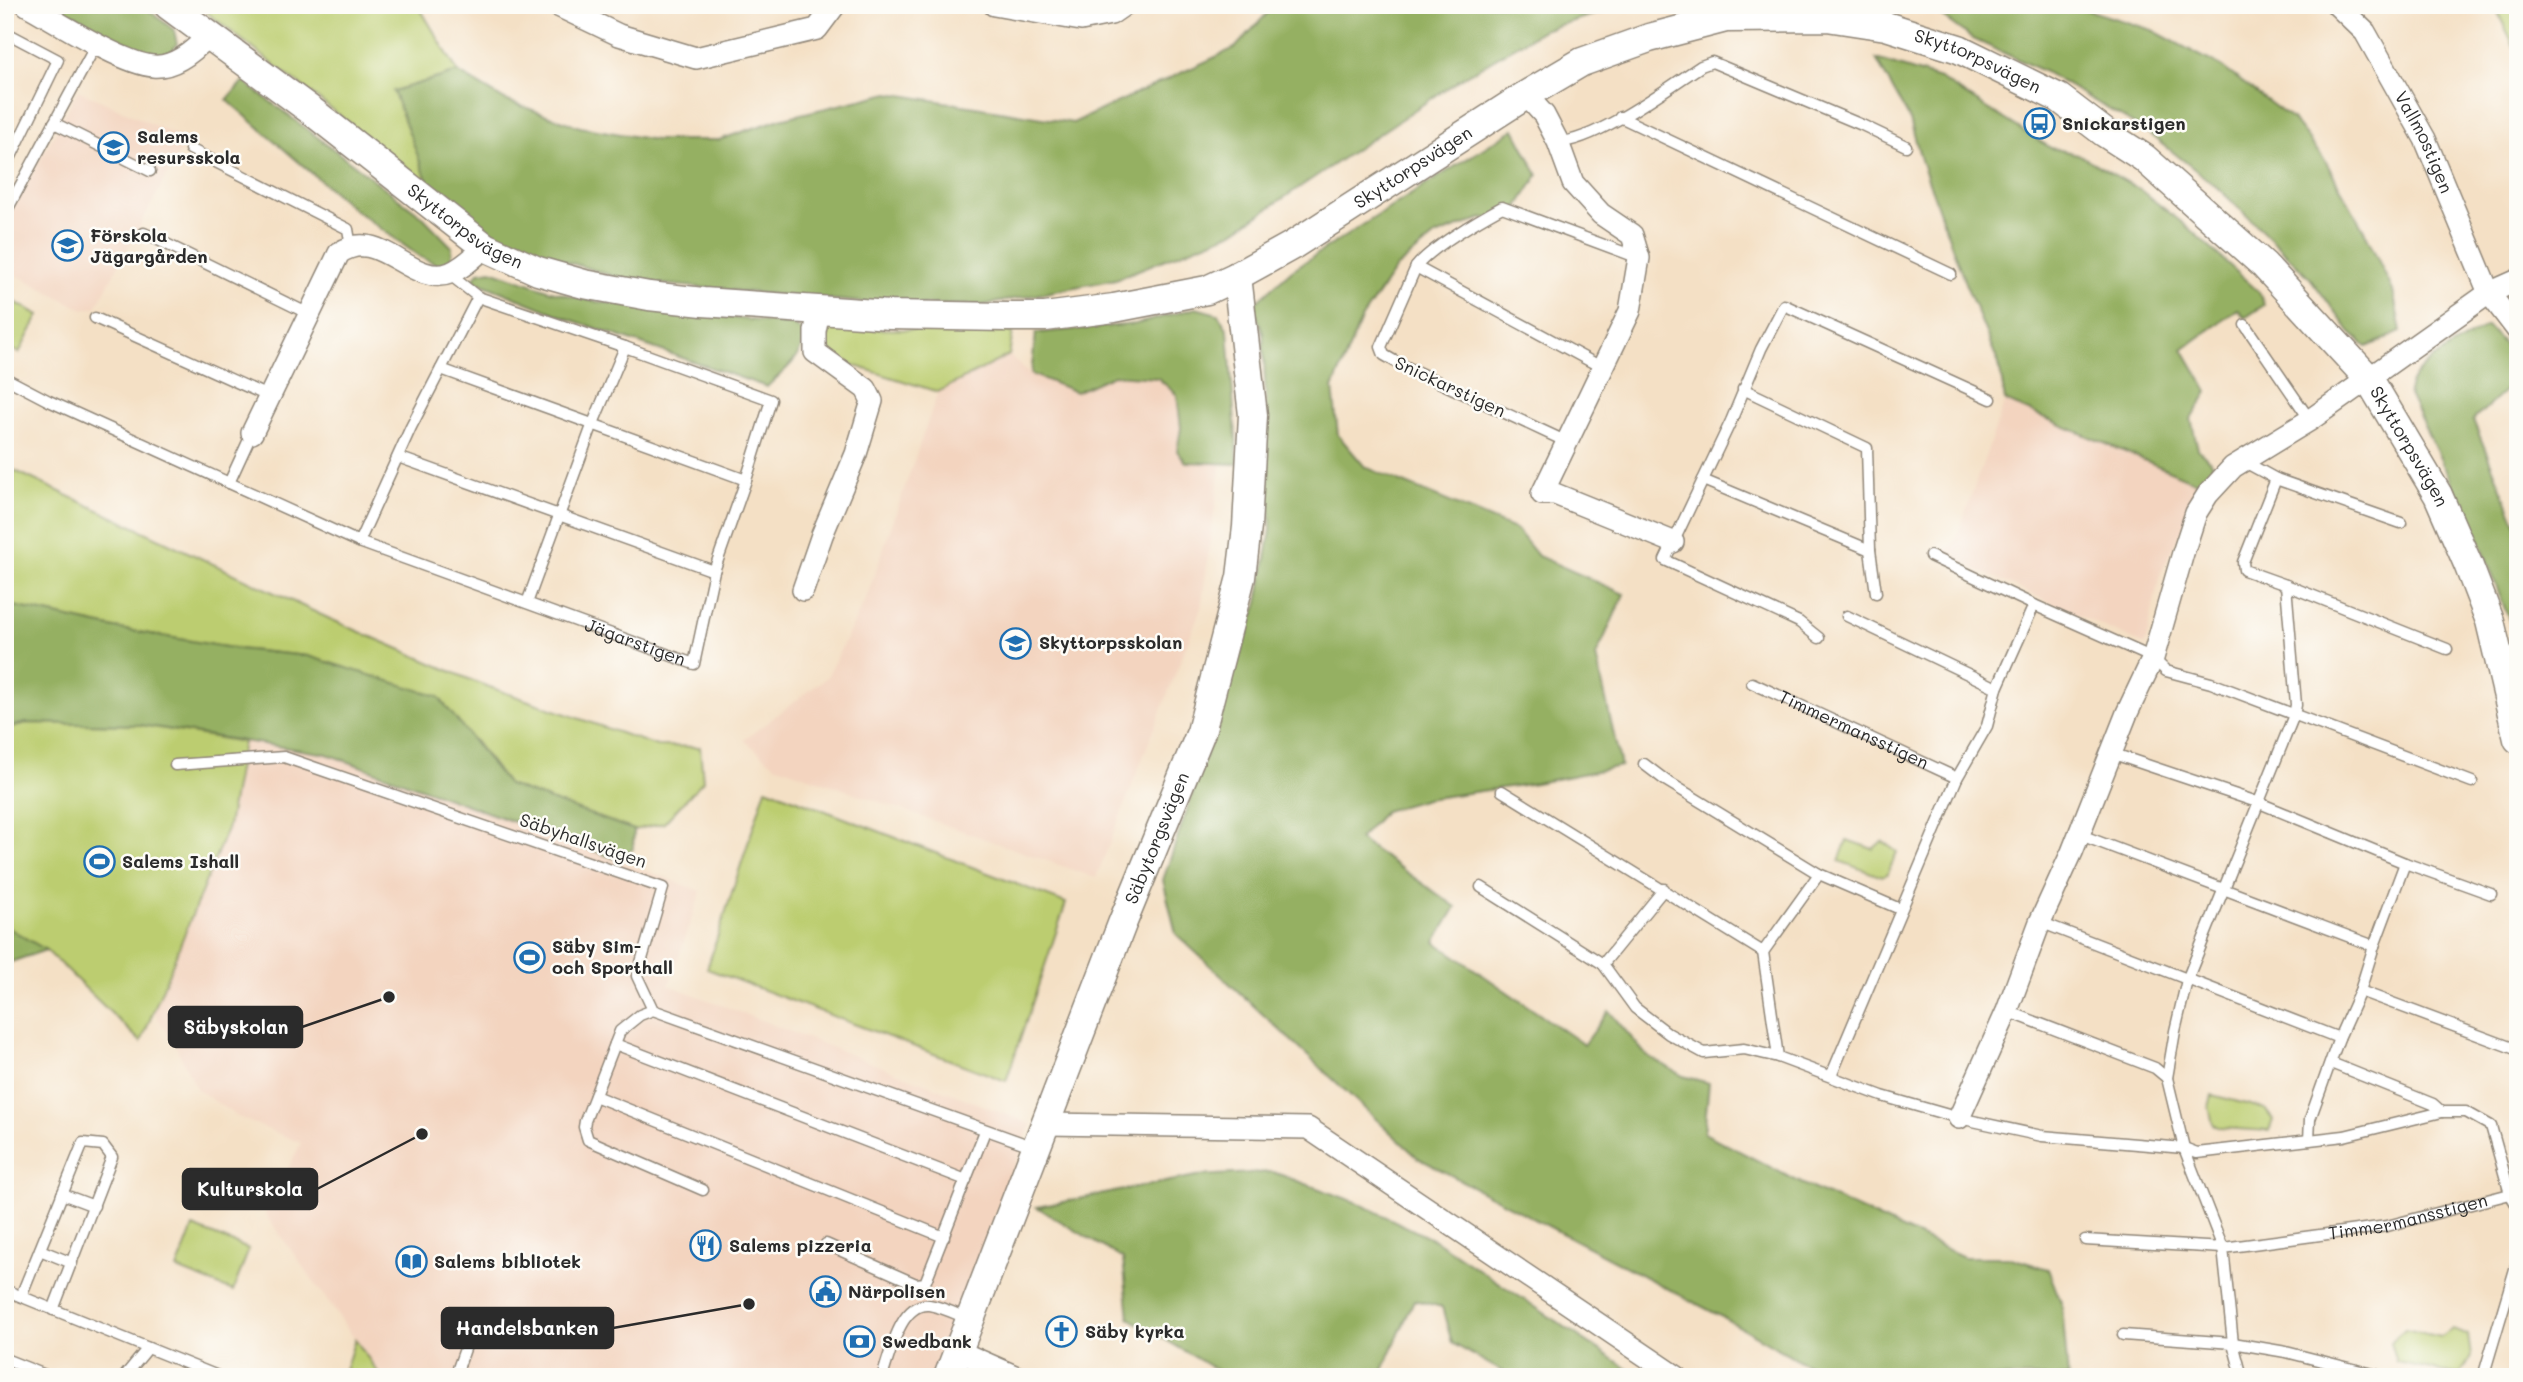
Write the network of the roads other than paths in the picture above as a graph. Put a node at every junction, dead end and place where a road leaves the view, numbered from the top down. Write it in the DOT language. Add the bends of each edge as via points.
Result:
graph roads {
  1 [pos="27,5"];
  2 [pos="168,5"];
  3 [pos="556,5"];
  4 [pos="835,5"];
  5 [pos="994,5"];
  6 [pos="1124,5"];
  7 [pos="2337,5"];
  8 [pos="1725,12"];
  9 [pos="5,32"];
  10 [pos="208,36"];
  11 [pos="97,43"];
  12 [pos="1526,95"];
  13 [pos="1620,117"];
  14 [pos="54,123"];
  15 [pos="5,141"];
  16 [pos="1558,142"];
  17 [pos="1906,146"];
  18 [pos="16,147"];
  19 [pos="190,149"];
  20 [pos="5,169"];
  21 [pos="150,171"];
  22 [pos="5,214"];
  23 [pos="144,233"];
  24 [pos="351,247"];
  25 [pos="485,247"];
  26 [pos="1639,258"];
  27 [pos="1416,267"];
  28 [pos="449,274"];
  29 [pos="1951,274"];
  30 [pos="1237,276"];
  31 [pos="2518,280"];
  32 [pos="2489,293"];
  33 [pos="478,298"];
  34 [pos="819,311"];
  35 [pos="309,314"];
  36 [pos="94,318"];
  37 [pos="2245,325"];
  38 [pos="2518,331"];
  39 [pos="625,347"];
  40 [pos="1603,368"];
  41 [pos="440,369"];
  42 [pos="5,378"];
  43 [pos="2369,379"];
  44 [pos="1744,389"];
  45 [pos="270,397"];
  46 [pos="1991,399"];
  47 [pos="2310,420"];
  48 [pos="592,426"];
  49 [pos="252,433"];
  50 [pos="1567,442"];
  51 [pos="398,457"];
  52 [pos="2243,461"];
  53 [pos="2276,479"];
  54 [pos="746,480"];
  55 [pos="1703,480"];
  56 [pos="229,483"];
  57 [pos="559,515"];
  58 [pos="2401,523"];
  59 [pos="359,542"];
  60 [pos="1673,542"];
  61 [pos="1870,550"];
  62 [pos="1930,556"];
  63 [pos="714,571"];
  64 [pos="2286,585"];
  65 [pos="803,590"];
  66 [pos="1876,593"];
  67 [pos="527,603"];
  68 [pos="2034,605"];
  69 [pos="1847,617"];
  70 [pos="1819,638"];
  71 [pos="2447,649"];
  72 [pos="2153,657"];
  73 [pos="1752,683"];
  74 [pos="1997,688"];
  75 [pos="2294,715"];
  76 [pos="2518,739"];
  77 [pos="2111,753"];
  78 [pos="1644,764"];
  79 [pos="175,765"];
  80 [pos="1957,778"];
  81 [pos="2472,782"];
  82 [pos="1502,791"];
  83 [pos="2257,802"];
  84 [pos="2078,834"];
  85 [pos="2405,863"];
  86 [pos="1819,874"];
  87 [pos="1480,887"];
  88 [pos="1664,889"];
  89 [pos="2224,891"];
  90 [pos="2491,894"];
  91 [pos="1900,909"];
  92 [pos="2040,922"];
  93 [pos="2374,946"];
  94 [pos="1763,952"];
  95 [pos="1603,964"];
  96 [pos="2187,980"];
  97 [pos="2360,991"];
  98 [pos="653,1010"];
  99 [pos="2007,1011"];
  100 [pos="2339,1038"];
  101 [pos="615,1044"];
  102 [pos="2518,1050"];
  103 [pos="1778,1057"];
  104 [pos="2331,1063"];
  105 [pos="1831,1076"];
  106 [pos="2167,1077"];
  107 [pos="594,1096"];
  108 [pos="2442,1112"];
  109 [pos="1959,1118"];
  110 [pos="985,1131"];
  111 [pos="1042,1136"];
  112 [pos="2309,1140"];
  113 [pos="2184,1148"];
  114 [pos="966,1180"];
  115 [pos="703,1190"];
  116 [pos="62,1194"];
  117 [pos="2510,1194"];
  118 [pos="94,1206"];
  119 [pos="2518,1207"];
  120 [pos="944,1237"];
  121 [pos="2085,1240"];
  122 [pos="827,1244"];
  123 [pos="2223,1248"];
  124 [pos="40,1250"];
  125 [pos="2518,1259"];
  126 [pos="72,1263"];
  127 [pos="5,1290"];
  128 [pos="21,1296"];
  129 [pos="53,1310"];
  130 [pos="971,1320"];
  131 [pos="2123,1335"];
  132 [pos="2233,1343"];
  133 [pos="466,1346"];
  134 [pos="148,1348"];
  135 [pos="5,1359"];
  136 [pos="953,1364"];
  137 [pos="45,1376"];
  138 [pos="124,1377"];
  139 [pos="219,1377"];
  140 [pos="454,1377"];
  141 [pos="882,1377"];
  142 [pos="1017,1377"];
  143 [pos="1677,1377"];
  144 [pos="2242,1377"];
  145 [pos="2385,1377"];
  146 [pos="2483,1377"];
  1 -- 11 [label="street"];
  2 -- 10 [label="street, Skyttorpsvägen"];
  3 -- 4 [label="street" via="619,35 696,58 817,29"];
  5 -- 6 [label="street" via="1081,20 1111,14"];
  7 -- 32 [label="street, Vallmostigen" via="2365,32 2425,139"];
  8 -- 12 [label="street, Skyttorpsvägen" via="1582,62"];
  8 -- 43 [label="street, Skyttorpsvägen" via="1826,17 1886,26 1959,49 2060,98 2144,158 2264,265"];
  9 -- 18 [label="lane" via="58,60"];
  10 -- 11 [label="street" via="177,61 156,66"];
  10 -- 25 [label="street, Skyttorpsvägen"];
  11 -- 14 [label="lane"];
  12 -- 16 [label="street" via="1544,115"];
  12 -- 30 [label="street, Skyttorpsvägen"];
  13 -- 16 [label="lane" via="1581,137"];
  13 -- 17 [label="lane" via="1712,62"];
  13 -- 29 [label="lane"];
  14 -- 21 [label="lane"];
  14 -- 22 [label="lane"];
  15 -- 18 [label="lane"];
  16 -- 26 [label="street" via="1573,183 1601,214 1632,234"];
  18 -- 20 [label="lane"];
  19 -- 24 [label="lane" via="348,229"];
  23 -- 35 [label="lane"];
  24 -- 28 [label="street" via="367,245 427,274"];
  24 -- 35 [label="street" via="339,253"];
  25 -- 28 [label="street"];
  25 -- 34 [label="street, Skyttorpsvägen" via="538,271 584,284 649,296"];
  26 -- 27 [label="lane, Snickarstigen" via="1502,207"];
  26 -- 40 [label="street" via="1630,311"];
  27 -- 40 [label="lane"];
  27 -- 50 [label="lane, Snickarstigen" via="1381,347 1384,355"];
  28 -- 33 [label="lane, Jägarstigen"];
  30 -- 34 [label="street, Skyttorpsvägen" via="1207,290 1045,317"];
  30 -- 111 [label="street, Säbytorgsvägen" via="1253,415 1241,577 1201,732"];
  31 -- 32 [label="street"];
  32 -- 38 [label="street, Vallmostigen"];
  32 -- 43 [label="street"];
  33 -- 39 [label="lane, Jägarstigen"];
  33 -- 41 [label="lane"];
  34 -- 65 [label="street" via="815,352 866,389 872,401"];
  35 -- 45 [label="street"];
  36 -- 45 [label="lane"];
  37 -- 47 [label="lane"];
  39 -- 48 [label="lane"];
  39 -- 54 [label="lane, Jägarstigen" via="771,400"];
  40 -- 50 [label="street"];
  41 -- 48 [label="lane"];
  41 -- 51 [label="lane"];
  42 -- 56 [label="lane, Jägarstigen"];
  43 -- 47 [label="street"];
  43 -- 76 [label="street, Skyttorpsvägen" via="2438,495 2468,564 2490,621"];
  44 -- 46 [label="lane" via="1784,305"];
  44 -- 55 [label="lane"];
  44 -- 61 [label="lane" via="1867,448"];
  45 -- 49 [label="street"];
  47 -- 52 [label="street"];
  48 -- 54 [label="lane"];
  48 -- 57 [label="lane"];
  49 -- 56 [label="lane"];
  50 -- 60 [label="street" via="1542,494 1555,494"];
  51 -- 57 [label="lane"];
  51 -- 59 [label="lane"];
  52 -- 53 [label="lane"];
  52 -- 72 [label="street" via="2208,494 2196,513"];
  53 -- 58 [label="lane"];
  53 -- 64 [label="lane" via="2243,562 2244,570"];
  54 -- 63 [label="lane, Jägarstigen"];
  55 -- 60 [label="lane"];
  55 -- 61 [label="lane"];
  56 -- 59 [label="lane, Jägarstigen"];
  57 -- 63 [label="lane"];
  57 -- 67 [label="lane"];
  59 -- 67 [label="lane, Jägarstigen"];
  60 -- 70 [label="lane" via="1665,560 1799,622"];
  61 -- 66 [label="lane"];
  62 -- 68 [label="lane"];
  63 -- 67 [label="lane, Jägarstigen" via="694,664"];
  64 -- 71 [label="lane"];
  64 -- 75 [label="lane"];
  68 -- 72 [label="lane"];
  68 -- 74 [label="lane"];
  69 -- 74 [label="lane"];
  72 -- 75 [label="lane" via="2166,671"];
  72 -- 77 [label="street"];
  73 -- 80 [label="lane, Timmermansstigen"];
  74 -- 80 [label="lane" via="1987,726"];
  75 -- 81 [label="lane"];
  75 -- 83 [label="lane"];
  77 -- 83 [label="lane"];
  77 -- 84 [label="street"];
  78 -- 86 [label="lane"];
  79 -- 98 [label="lane, Säbyhallsvägen" via="284,757 663,888 637,976"];
  80 -- 91 [label="lane"];
  82 -- 88 [label="lane"];
  83 -- 85 [label="lane"];
  83 -- 89 [label="lane"];
  84 -- 89 [label="lane"];
  84 -- 92 [label="street"];
  85 -- 90 [label="lane"];
  85 -- 93 [label="lane"];
  86 -- 91 [label="lane"];
  86 -- 94 [label="lane"];
  87 -- 95 [label="lane, Timmermansstigen"];
  88 -- 94 [label="lane"];
  88 -- 95 [label="lane"];
  89 -- 93 [label="lane"];
  89 -- 96 [label="lane"];
  91 -- 105 [label="lane"];
  92 -- 96 [label="lane"];
  92 -- 99 [label="street"];
  93 -- 97 [label="lane"];
  94 -- 103 [label="lane"];
  95 -- 103 [label="lane, Timmermansstigen" via="1635,1008 1704,1053 1744,1049"];
  96 -- 100 [label="lane"];
  96 -- 106 [label="lane"];
  97 -- 100 [label="lane"];
  97 -- 102 [label="lane"];
  98 -- 101 [label="lane" via="620,1031"];
  98 -- 110 [label="lane"];
  99 -- 106 [label="lane" via="2155,1068"];
  99 -- 109 [label="street"];
  100 -- 104 [label="lane"];
  101 -- 107 [label="lane"];
  101 -- 114 [label="lane"];
  103 -- 105 [label="lane, Timmermansstigen"];
  104 -- 108 [label="lane, Timmermansstigen" via="2433,1104"];
  104 -- 112 [label="lane" via="2310,1119"];
  105 -- 109 [label="lane, Timmermansstigen"];
  106 -- 113 [label="lane"];
  107 -- 115 [label="lane" via="584,1126 588,1140"];
  107 -- 120 [label="lane"];
  108 -- 112 [label="lane, Timmermansstigen"];
  108 -- 117 [label="lane, Timmermansstigen" via="2466,1112 2491,1126"];
  109 -- 113 [label="lane, Timmermansstigen" via="2042,1136"];
  110 -- 111 [label="lane"];
  110 -- 114 [label="lane"];
  111 -- 130 [label="street, Säbytorgsvägen"];
  111 -- 143 [label="street" via="1308,1128"];
  112 -- 113 [label="lane, Timmermansstigen" via="2197,1153"];
  113 -- 123 [label="lane"];
  114 -- 120 [label="lane"];
  116 -- 118 [label="lane"];
  116 -- 118 [label="lane" via="83,1143 103,1145 113,1157"];
  116 -- 124 [label="lane"];
  117 -- 119 [label="lane"];
  117 -- 123 [label="lane, Timmermansstigen" via="2386,1226"];
  118 -- 126 [label="lane"];
  120 -- 122 [label="lane" via="927,1281 920,1284"];
  121 -- 123 [label="lane, Timmermansstigen"];
  123 -- 132 [label="lane"];
  124 -- 126 [label="lane"];
  124 -- 128 [label="lane"];
  125 -- 146 [label="lane"];
  126 -- 129 [label="lane"];
  127 -- 128 [label="lane"];
  128 -- 129 [label="lane"];
  129 -- 134 [label="lane"];
  130 -- 136 [label="street, Säbytorgsvägen"];
  130 -- 141 [label="lane" via="929,1305 916,1307 904,1316"];
  131 -- 132 [label="lane"];
  132 -- 144 [label="lane"];
  132 -- 145 [label="lane"];
  133 -- 140 [label="lane"];
  134 -- 138 [label="lane"];
  134 -- 139 [label="lane"];
  135 -- 137 [label="lane"];
  136 -- 142 [label="street"];
}
